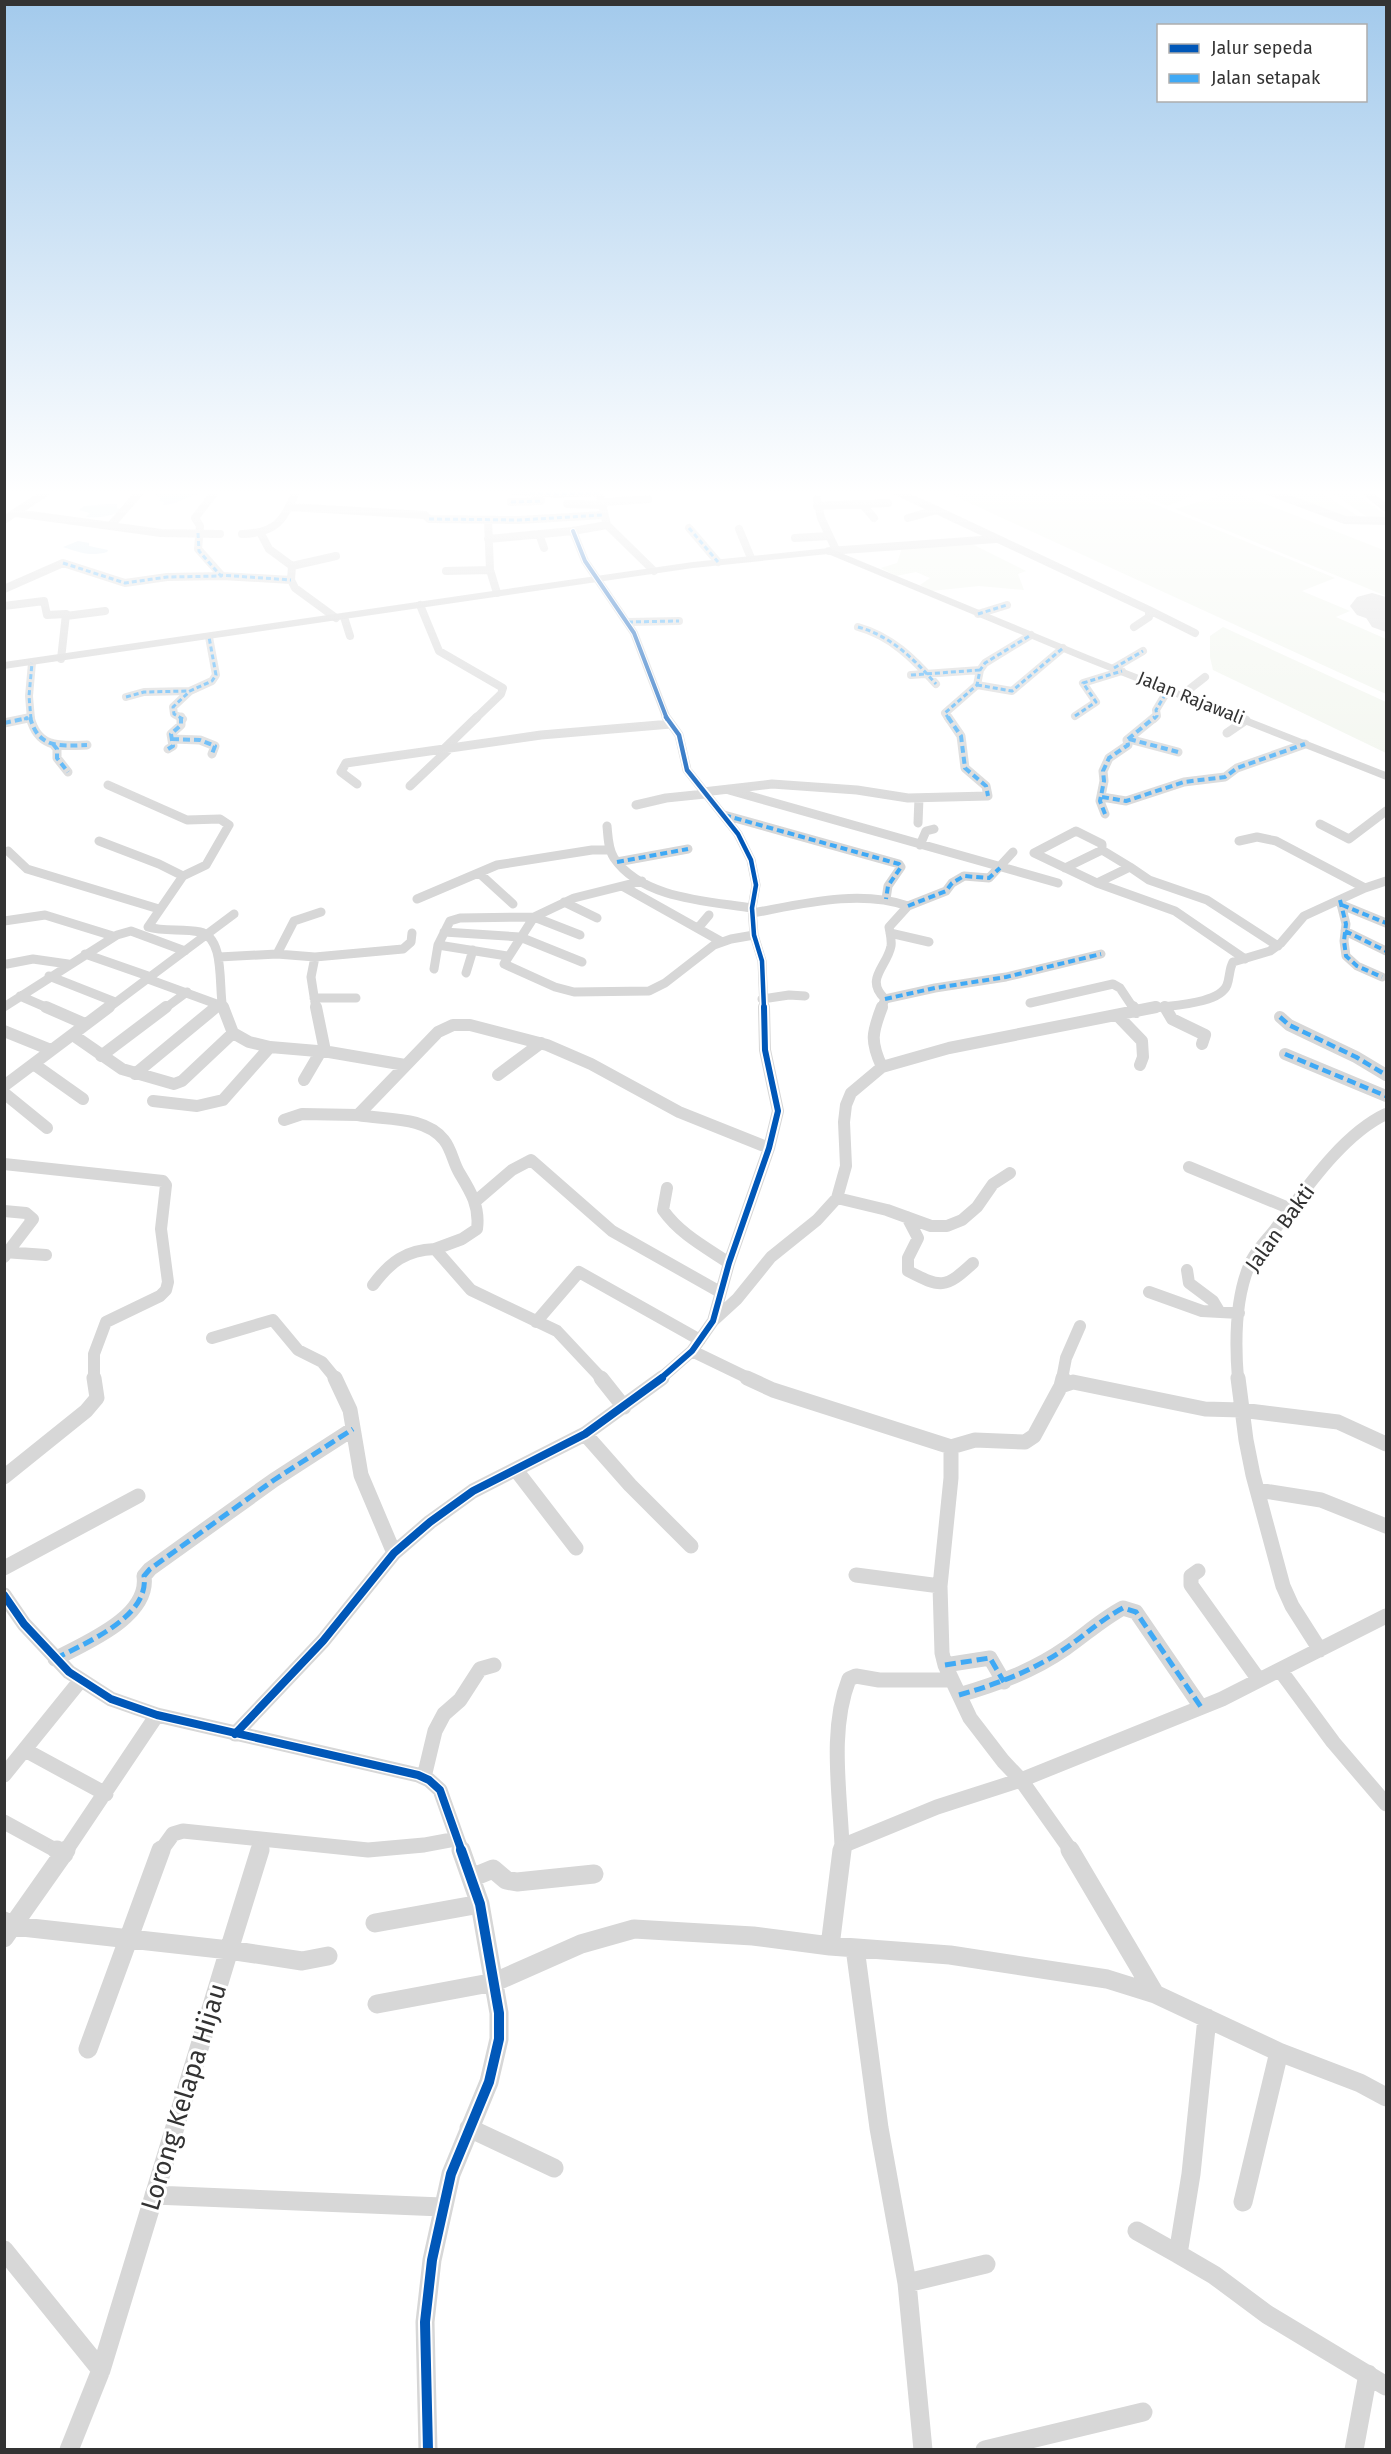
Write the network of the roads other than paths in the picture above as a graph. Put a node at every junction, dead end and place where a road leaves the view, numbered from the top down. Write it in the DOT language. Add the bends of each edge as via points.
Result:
graph roads {
  1 [pos="46,606"];
  2 [pos="321,606"];
  3 [pos="411,606"];
  4 [pos="421,606"];
  5 [pos="616,606"];
  6 [pos="959,606"];
  7 [pos="1005,606"];
  8 [pos="1139,606"];
  9 [pos="1149,610"];
  10 [pos="105,611"];
  11 [pos="978,614"];
  12 [pos="66,616"];
  13 [pos="340,618"];
  14 [pos="679,621"];
  15 [pos="628,622"];
  16 [pos="858,627"];
  17 [pos="1134,627"];
  18 [pos="1195,633"];
  19 [pos="1031,635"];
  20 [pos="350,636"];
  21 [pos="209,637"];
  22 [pos="1063,648"];
  23 [pos="1143,651"];
  24 [pos="61,659"];
  25 [pos="32,663"];
  26 [pos="4,666"];
  27 [pos="980,670"];
  28 [pos="1118,670"];
  29 [pos="927,673"];
  30 [pos="911,675"];
  31 [pos="1206,677"];
  32 [pos="936,684"];
  33 [pos="977,685"];
  34 [pos="190,690"];
  35 [pos="1168,690"];
  36 [pos="1182,695"];
  37 [pos="126,697"];
  38 [pos="1075,716"];
  39 [pos="28,718"];
  40 [pos="1246,720"];
  41 [pos="4,723"];
  42 [pos="671,724"];
  43 [pos="1227,733"];
  44 [pos="172,739"];
  45 [pos="1129,739"];
  46 [pos="53,744"];
  47 [pos="1305,744"];
  48 [pos="87,745"];
  49 [pos="168,749"];
  50 [pos="445,750"];
  51 [pos="1178,752"];
  52 [pos="212,754"];
  53 [pos="68,772"];
  54 [pos="1386,776"];
  55 [pos="357,784"];
  56 [pos="108,785"];
  57 [pos="410,786"];
  58 [pos="725,789"];
  59 [pos="704,793"];
  60 [pos="1102,797"];
  61 [pos="919,798"];
  62 [pos="636,805"];
  63 [pos="1386,811"];
  64 [pos="1105,814"];
  65 [pos="724,815"];
  66 [pos="1375,821"];
  67 [pos="918,823"];
  68 [pos="1320,824"];
  69 [pos="1386,825"];
  70 [pos="607,826"];
  71 [pos="934,829"];
  72 [pos="99,840"];
  73 [pos="1239,841"];
  74 [pos="920,845"];
  75 [pos="610,849"];
  76 [pos="688,849"];
  77 [pos="1102,850"];
  78 [pos="8,851"];
  79 [pos="1013,852"];
  80 [pos="617,862"];
  81 [pos="1130,867"];
  82 [pos="1000,868"];
  83 [pos="1065,868"];
  84 [pos="479,873"];
  85 [pos="183,876"];
  86 [pos="642,881"];
  87 [pos="1386,881"];
  88 [pos="1058,883"];
  89 [pos="1097,883"];
  90 [pos="624,887"];
  91 [pos="1365,888"];
  92 [pos="417,899"];
  93 [pos="886,899"];
  94 [pos="564,902"];
  95 [pos="1341,902"];
  96 [pos="513,904"];
  97 [pos="908,906"];
  98 [pos="159,909"];
  99 [pos="753,911"];
  100 [pos="321,912"];
  101 [pos="234,914"];
  102 [pos="709,915"];
  103 [pos="534,917"];
  104 [pos="597,918"];
  105 [pos="4,921"];
  106 [pos="1386,923"];
  107 [pos="148,927"];
  108 [pos="698,928"];
  109 [pos="131,931"];
  110 [pos="1345,931"];
  111 [pos="444,932"];
  112 [pos="412,933"];
  113 [pos="890,933"];
  114 [pos="580,935"];
  115 [pos="754,935"];
  116 [pos="113,936"];
  117 [pos="208,936"];
  118 [pos="520,937"];
  119 [pos="722,942"];
  120 [pos="929,942"];
  121 [pos="438,945"];
  122 [pos="1278,946"];
  123 [pos="473,950"];
  124 [pos="185,951"];
  125 [pos="1386,951"];
  126 [pos="85,954"];
  127 [pos="277,954"];
  128 [pos="1101,954"];
  129 [pos="219,957"];
  130 [pos="315,957"];
  131 [pos="1245,959"];
  132 [pos="582,962"];
  133 [pos="6,964"];
  134 [pos="68,964"];
  135 [pos="508,965"];
  136 [pos="434,969"];
  137 [pos="466,973"];
  138 [pos="49,976"];
  139 [pos="1382,976"];
  140 [pos="150,978"];
  141 [pos="186,992"];
  142 [pos="20,996"];
  143 [pos="805,996"];
  144 [pos="315,998"];
  145 [pos="356,998"];
  146 [pos="762,999"];
  147 [pos="885,999"];
  148 [pos="116,1002"];
  149 [pos="1030,1003"];
  150 [pos="221,1006"];
  151 [pos="1164,1006"];
  152 [pos="4,1007"];
  153 [pos="1136,1012"];
  154 [pos="1118,1016"];
  155 [pos="1280,1017"];
  156 [pos="85,1024"];
  157 [pos="4,1031"];
  158 [pos="233,1033"];
  159 [pos="73,1035"];
  160 [pos="542,1043"];
  161 [pos="1202,1044"];
  162 [pos="270,1047"];
  163 [pos="51,1050"];
  164 [pos="323,1051"];
  165 [pos="1284,1054"];
  166 [pos="101,1056"];
  167 [pos="35,1065"];
  168 [pos="405,1065"];
  169 [pos="1140,1065"];
  170 [pos="882,1067"];
  171 [pos="4,1072"];
  172 [pos="135,1074"];
  173 [pos="498,1075"];
  174 [pos="1386,1075"];
  175 [pos="17,1078"];
  176 [pos="304,1080"];
  177 [pos="4,1086"];
  178 [pos="4,1093"];
  179 [pos="1386,1096"];
  180 [pos="83,1099"];
  181 [pos="153,1101"];
  182 [pos="1386,1114"];
  183 [pos="358,1115"];
  184 [pos="284,1120"];
  185 [pos="47,1128"];
  186 [pos="769,1148"];
  187 [pos="7,1162"];
  188 [pos="1189,1167"];
  189 [pos="1011,1173"];
  190 [pos="667,1188"];
  191 [pos="837,1198"];
  192 [pos="477,1200"];
  193 [pos="1291,1209"];
  194 [pos="4,1211"];
  195 [pos="907,1217"];
  196 [pos="435,1249"];
  197 [pos="6,1254"];
  198 [pos="46,1255"];
  199 [pos="729,1263"];
  200 [pos="973,1263"];
  201 [pos="1187,1270"];
  202 [pos="373,1285"];
  203 [pos="720,1292"];
  204 [pos="1149,1292"];
  205 [pos="1218,1311"];
  206 [pos="1239,1313"];
  207 [pos="713,1321"];
  208 [pos="536,1322"];
  209 [pos="1080,1326"];
  210 [pos="212,1338"];
  211 [pos="696,1345"];
  212 [pos="1061,1386"];
  213 [pos="624,1407"];
  214 [pos="1241,1410"];
  215 [pos="353,1429"];
  216 [pos="585,1434"];
  217 [pos="1386,1444"];
  218 [pos="951,1447"];
  219 [pos="516,1470"];
  220 [pos="4,1477"];
  221 [pos="1258,1490"];
  222 [pos="138,1496"];
  223 [pos="1386,1526"];
  224 [pos="691,1546"];
  225 [pos="576,1548"];
  226 [pos="394,1553"];
  227 [pos="4,1568"];
  228 [pos="1198,1571"];
  229 [pos="856,1575"];
  230 [pos="940,1586"];
  231 [pos="4,1595"];
  232 [pos="1386,1616"];
  233 [pos="1320,1650"];
  234 [pos="55,1659"];
  235 [pos="494,1665"];
  236 [pos="945,1665"];
  237 [pos="1280,1670"];
  238 [pos="952,1680"];
  239 [pos="1259,1680"];
  240 [pos="80,1682"];
  241 [pos="1004,1682"];
  242 [pos="959,1695"];
  243 [pos="1201,1707"];
  244 [pos="157,1715"];
  245 [pos="235,1734"];
  246 [pos="25,1750"];
  247 [pos="4,1775"];
  248 [pos="424,1778"];
  249 [pos="1021,1780"];
  250 [pos="106,1794"];
  251 [pos="1386,1804"];
  252 [pos="4,1822"];
  253 [pos="456,1839"];
  254 [pos="263,1841"];
  255 [pos="842,1846"];
  256 [pos="64,1854"];
  257 [pos="594,1874"];
  258 [pos="471,1878"];
  259 [pos="480,1904"];
  260 [pos="375,1923"];
  261 [pos="7,1928"];
  262 [pos="129,1939"];
  263 [pos="830,1946"];
  264 [pos="855,1948"];
  265 [pos="229,1950"];
  266 [pos="328,1956"];
  267 [pos="495,1982"];
  268 [pos="1155,1994"];
  269 [pos="377,2004"];
  270 [pos="1207,2018"];
  271 [pos="88,2049"];
  272 [pos="1279,2052"];
  273 [pos="1386,2097"];
  274 [pos="469,2128"];
  275 [pos="554,2168"];
  276 [pos="154,2195"];
  277 [pos="1243,2202"];
  278 [pos="442,2207"];
  279 [pos="1137,2231"];
  280 [pos="4,2250"];
  281 [pos="1178,2253"];
  282 [pos="986,2264"];
  283 [pos="907,2283"];
  284 [pos="101,2370"];
  285 [pos="1368,2374"];
  286 [pos="1386,2386"];
  287 [pos="1143,2412"];
  288 [pos="69,2450"];
  289 [pos="428,2450"];
  290 [pos="923,2450"];
  291 [pos="984,2450"];
  292 [pos="1354,2450"];
  1 -- 12 [label="street" via="47,615"];
  2 -- 13 [label="street"];
  3 -- 13 [label="street"];
  4 -- 50 [label="street" via="439,651 503,688"];
  5 -- 15 [label="street"];
  6 -- 11 [label="street, Jalan Rajawali"];
  7 -- 11 [label="street"];
  8 -- 9 [label="street"];
  9 -- 17 [label="street" via="1149,617"];
  9 -- 18 [label="street"];
  10 -- 12 [label="street"];
  11 -- 19 [label="street, Jalan Rajawali"];
  12 -- 24 [label="street"];
  13 -- 20 [label="street"];
  13 -- 21 [label="street"];
  14 -- 15 [label="street"];
  15 -- 42 [label="street"];
  16 -- 29 [label="street" via="887,640"];
  19 -- 22 [label="street, Jalan Rajawali"];
  19 -- 27 [label="street"];
  21 -- 24 [label="street"];
  21 -- 34 [label="street" via="216,675 212,681"];
  22 -- 28 [label="street, Jalan Rajawali"];
  22 -- 33 [label="street" via="1012,691"];
  23 -- 28 [label="street"];
  24 -- 25 [label="street"];
  25 -- 26 [label="street"];
  25 -- 39 [label="street"];
  27 -- 29 [label="street"];
  27 -- 33 [label="street"];
  28 -- 35 [label="street, Jalan Rajawali"];
  28 -- 38 [label="street" via="1083,683 1096,702"];
  29 -- 30 [label="street"];
  29 -- 32 [label="street"];
  31 -- 36 [label="street"];
  33 -- 61 [label="street" via="945,712 961,736 965,768 986,786 988,796"];
  34 -- 37 [label="street" via="144,692"];
  34 -- 44 [label="street" via="172,707 174,714 183,718 171,734"];
  35 -- 36 [label="street, Jalan Rajawali"];
  35 -- 45 [label="street" via="1156,710 1157,716"];
  36 -- 40 [label="street, Jalan Rajawali"];
  39 -- 41 [label="street"];
  39 -- 46 [label="street" via="36,735"];
  40 -- 43 [label="street"];
  40 -- 47 [label="street, Jalan Rajawali"];
  42 -- 50 [label="street" via="541,735"];
  42 -- 59 [label="street" via="679,735 687,770"];
  44 -- 49 [label="street" via="173,746"];
  44 -- 52 [label="street" via="208,741 215,746"];
  45 -- 51 [label="street"];
  45 -- 60 [label="street" via="1128,745 1109,758 1103,771"];
  46 -- 48 [label="street"];
  46 -- 53 [label="street" via="57,758"];
  47 -- 54 [label="street, Jalan Rajawali"];
  47 -- 60 [label="street" via="1237,768 1225,777 1184,782 1126,801"];
  50 -- 55 [label="street" via="346,763 341,772"];
  50 -- 57 [label="street" via="429,771"];
  56 -- 85 [label="street" via="187,820 227,822 229,825 206,865"];
  58 -- 59 [label="street"];
  58 -- 61 [label="street" via="804,785"];
  58 -- 74 [label="street"];
  59 -- 62 [label="street"];
  59 -- 65 [label="street"];
  60 -- 64 [label="street"];
  61 -- 67 [label="street"];
  63 -- 66 [label="street"];
  65 -- 93 [label="street" via="899,864"];
  65 -- 99 [label="street" via="751,860 756,885"];
  66 -- 68 [label="street" via="1349,839"];
  66 -- 69 [label="street"];
  70 -- 75 [label="street"];
  71 -- 74 [label="street" via="926,831"];
  72 -- 85 [label="street"];
  73 -- 91 [label="street" via="1268,838"];
  74 -- 82 [label="street"];
  75 -- 80 [label="street"];
  75 -- 84 [label="street" via="497,865"];
  76 -- 80 [label="street"];
  77 -- 81 [label="street"];
  77 -- 83 [label="street"];
  77 -- 83 [label="street" via="1102,844 1074,831 1034,853"];
  78 -- 98 [label="street" via="27,869"];
  79 -- 82 [label="street"];
  80 -- 86 [label="street"];
  81 -- 89 [label="street"];
  81 -- 122 [label="street" via="1149,880 1207,900"];
  82 -- 88 [label="street"];
  82 -- 97 [label="street" via="989,878 964,876 946,891"];
  83 -- 89 [label="street"];
  84 -- 92 [label="street"];
  84 -- 96 [label="street"];
  85 -- 98 [label="street"];
  86 -- 90 [label="street"];
  86 -- 99 [label="street" via="676,894"];
  87 -- 91 [label="street"];
  89 -- 131 [label="street" via="1175,911"];
  90 -- 94 [label="street"];
  90 -- 108 [label="street"];
  91 -- 95 [label="street"];
  93 -- 97 [label="street"];
  93 -- 99 [label="street"];
  94 -- 103 [label="street"];
  94 -- 104 [label="street"];
  95 -- 106 [label="street"];
  95 -- 110 [label="street"];
  95 -- 122 [label="street" via="1304,916"];
  97 -- 113 [label="street" via="889,927"];
  98 -- 107 [label="street"];
  99 -- 115 [label="street"];
  100 -- 127 [label="street" via="294,921"];
  101 -- 117 [label="street"];
  102 -- 108 [label="street"];
  103 -- 111 [label="street" via="460,918 450,921"];
  103 -- 114 [label="street"];
  103 -- 118 [label="street"];
  105 -- 116 [label="street" via="45,915"];
  107 -- 109 [label="street"];
  107 -- 117 [label="street"];
  108 -- 119 [label="street"];
  109 -- 116 [label="street"];
  109 -- 124 [label="street"];
  110 -- 125 [label="street"];
  110 -- 139 [label="street" via="1346,956 1357,966"];
  111 -- 118 [label="street"];
  111 -- 121 [label="street"];
  112 -- 130 [label="street" via="411,942 403,949"];
  113 -- 120 [label="street"];
  113 -- 147 [label="street" via="888,956 876,982 876,989"];
  115 -- 119 [label="street"];
  115 -- 146 [label="street" via="762,961"];
  116 -- 126 [label="street"];
  117 -- 124 [label="street"];
  117 -- 129 [label="street"];
  118 -- 132 [label="street"];
  118 -- 135 [label="street"];
  119 -- 135 [label="street" via="649,991 571,992"];
  121 -- 123 [label="street"];
  121 -- 136 [label="street"];
  122 -- 131 [label="street"];
  123 -- 135 [label="street"];
  123 -- 137 [label="street"];
  124 -- 140 [label="street"];
  126 -- 134 [label="street"];
  126 -- 140 [label="street"];
  127 -- 129 [label="street"];
  127 -- 130 [label="street"];
  128 -- 147 [label="street" via="1006,977"];
  129 -- 150 [label="street"];
  130 -- 144 [label="street" via="311,977"];
  131 -- 151 [label="street" via="1233,962 1227,986 1216,996"];
  133 -- 134 [label="street" via="33,959"];
  134 -- 138 [label="street"];
  138 -- 142 [label="street"];
  138 -- 148 [label="street"];
  140 -- 141 [label="street"];
  140 -- 148 [label="street"];
  141 -- 150 [label="street"];
  141 -- 166 [label="street"];
  142 -- 152 [label="street"];
  142 -- 156 [label="street"];
  143 -- 146 [label="street"];
  144 -- 145 [label="street"];
  144 -- 164 [label="street"];
  146 -- 186 [label="street" via="765,1050 778,1112"];
  147 -- 170 [label="street" via="873,1030 873,1047"];
  148 -- 156 [label="street"];
  149 -- 153 [label="street" via="1113,984"];
  150 -- 158 [label="street"];
  150 -- 172 [label="street"];
  151 -- 153 [label="street"];
  151 -- 161 [label="street" via="1172,1019 1205,1035"];
  153 -- 154 [label="street"];
  154 -- 169 [label="street" via="1142,1041"];
  154 -- 170 [label="street" via="948,1048"];
  155 -- 174 [label="street"];
  156 -- 159 [label="street"];
  157 -- 163 [label="street"];
  158 -- 162 [label="street"];
  158 -- 172 [label="street" via="178,1083"];
  159 -- 163 [label="street"];
  159 -- 166 [label="street"];
  160 -- 168 [label="street" via="488,1028 452,1024 438,1032"];
  160 -- 173 [label="street"];
  160 -- 186 [label="street" via="595,1066 677,1111"];
  162 -- 164 [label="street"];
  162 -- 181 [label="street" via="215,1104"];
  163 -- 167 [label="street"];
  164 -- 168 [label="street"];
  164 -- 176 [label="street"];
  165 -- 179 [label="street"];
  166 -- 172 [label="street"];
  167 -- 175 [label="street"];
  167 -- 180 [label="street"];
  168 -- 183 [label="street"];
  170 -- 191 [label="street" via="851,1093 846,1105 846,1166"];
  171 -- 175 [label="street"];
  175 -- 177 [label="street"];
  178 -- 185 [label="street"];
  182 -- 193 [label="street, Jalan Bakti" via="1370,1122"];
  183 -- 184 [label="street" via="302,1114"];
  183 -- 192 [label="street" via="424,1126 438,1133"];
  186 -- 199 [label="street"];
  187 -- 220 [label="street" via="163,1181 166,1185 161,1229 168,1282 164,1293 156,1299 106,1322 94,1354 96,1400"];
  188 -- 193 [label="street"];
  189 -- 195 [label="street" via="993,1184 962,1220 947,1226 931,1226"];
  190 -- 199 [label="street" via="663,1210 667,1216"];
  191 -- 195 [label="street"];
  191 -- 207 [label="street" via="817,1220 771,1257 737,1299"];
  192 -- 196 [label="street" via="477,1229"];
  192 -- 203 [label="street" via="512,1170 531,1160 612,1231"];
  193 -- 206 [label="street, Jalan Bakti" via="1249,1264"];
  194 -- 197 [label="street" via="33,1219"];
  195 -- 200 [label="street" via="918,1238 907,1258 908,1271 944,1287"];
  196 -- 202 [label="street" via="421,1248 401,1254"];
  196 -- 208 [label="street" via="471,1290"];
  197 -- 198 [label="street"];
  199 -- 203 [label="street"];
  201 -- 205 [label="street" via="1189,1283 1213,1301"];
  203 -- 207 [label="street"];
  204 -- 205 [label="street" via="1202,1311"];
  205 -- 206 [label="street"];
  206 -- 214 [label="street, Jalan Bakti" via="1236,1349"];
  207 -- 211 [label="street"];
  208 -- 211 [label="street" via="579,1272"];
  208 -- 213 [label="street" via="557,1331 592,1366"];
  209 -- 212 [label="street" via="1066,1358"];
  210 -- 215 [label="street" via="273,1320 298,1350 321,1362 334,1375 350,1410"];
  211 -- 213 [label="street"];
  211 -- 218 [label="street" via="772,1390"];
  212 -- 214 [label="street" via="1073,1382 1205,1409"];
  212 -- 218 [label="street" via="1034,1436 1025,1442 975,1440"];
  213 -- 216 [label="street"];
  214 -- 217 [label="street" via="1338,1422"];
  214 -- 221 [label="street, Jalan Bakti"];
  215 -- 226 [label="street" via="361,1475"];
  215 -- 234 [label="street" via="150,1569 144,1576 143,1596 131,1612"];
  216 -- 219 [label="street"];
  216 -- 224 [label="street"];
  218 -- 230 [label="street"];
  219 -- 225 [label="street"];
  219 -- 226 [label="street" via="488,1482 449,1507"];
  221 -- 223 [label="street" via="1321,1500"];
  221 -- 233 [label="street, Jalan Bakti" via="1288,1599"];
  222 -- 227 [label="street"];
  226 -- 245 [label="street" via="323,1641"];
  228 -- 239 [label="street" via="1191,1576 1191,1585"];
  229 -- 230 [label="street"];
  230 -- 236 [label="street"];
  231 -- 234 [label="street"];
  232 -- 233 [label="street"];
  233 -- 237 [label="street"];
  234 -- 240 [label="street"];
  235 -- 248 [label="street" via="480,1669 460,1700 444,1714 435,1731"];
  236 -- 238 [label="street"];
  236 -- 241 [label="street" via="990,1658"];
  237 -- 239 [label="street"];
  237 -- 251 [label="street" via="1333,1742"];
  238 -- 242 [label="street"];
  238 -- 255 [label="street" via="879,1680 856,1676 849,1679 840,1698"];
  239 -- 243 [label="street"];
  240 -- 244 [label="street" via="111,1699"];
  240 -- 246 [label="street"];
  241 -- 242 [label="street"];
  241 -- 243 [label="street" via="1065,1649 1123,1608 1136,1612"];
  242 -- 249 [label="street" via="970,1718"];
  243 -- 249 [label="street"];
  244 -- 245 [label="street"];
  244 -- 250 [label="street"];
  245 -- 248 [label="street"];
  246 -- 247 [label="street"];
  246 -- 250 [label="street"];
  248 -- 253 [label="street" via="440,1790"];
  249 -- 255 [label="street" via="937,1807"];
  249 -- 268 [label="street" via="1081,1865"];
  250 -- 256 [label="street"];
  252 -- 256 [label="street"];
  253 -- 254 [label="street" via="368,1850"];
  253 -- 258 [label="street"];
  254 -- 262 [label="street" via="183,1831 173,1834 161,1850"];
  254 -- 265 [label="street, Lorong Kelapa Hijau"];
  255 -- 263 [label="street"];
  256 -- 261 [label="street"];
  257 -- 258 [label="street" via="517,1882 506,1880 493,1869"];
  258 -- 259 [label="street"];
  259 -- 260 [label="street"];
  259 -- 267 [label="street"];
  261 -- 262 [label="street"];
  262 -- 265 [label="street"];
  262 -- 271 [label="street"];
  263 -- 264 [label="street"];
  263 -- 267 [label="street" via="753,1936 634,1929 581,1944"];
  264 -- 268 [label="street" via="950,1955 1107,1979"];
  264 -- 283 [label="street" via="879,2128"];
  265 -- 266 [label="street" via="302,1961"];
  265 -- 276 [label="street, Lorong Kelapa Hijau"];
  267 -- 269 [label="street"];
  267 -- 274 [label="street" via="499,2013 496,2060"];
  268 -- 270 [label="street"];
  270 -- 272 [label="street"];
  270 -- 281 [label="street"];
  272 -- 273 [label="street"];
  272 -- 277 [label="street"];
  274 -- 275 [label="street"];
  274 -- 278 [label="street"];
  276 -- 278 [label="street"];
  276 -- 284 [label="street, Lorong Kelapa Hijau"];
  278 -- 289 [label="street" via="425,2322"];
  279 -- 281 [label="street"];
  280 -- 284 [label="street"];
  281 -- 285 [label="street" via="1268,2315"];
  282 -- 283 [label="street"];
  283 -- 290 [label="street"];
  284 -- 288 [label="street, Lorong Kelapa Hijau"];
  285 -- 286 [label="street"];
  285 -- 292 [label="street"];
  287 -- 291 [label="street"];
}
